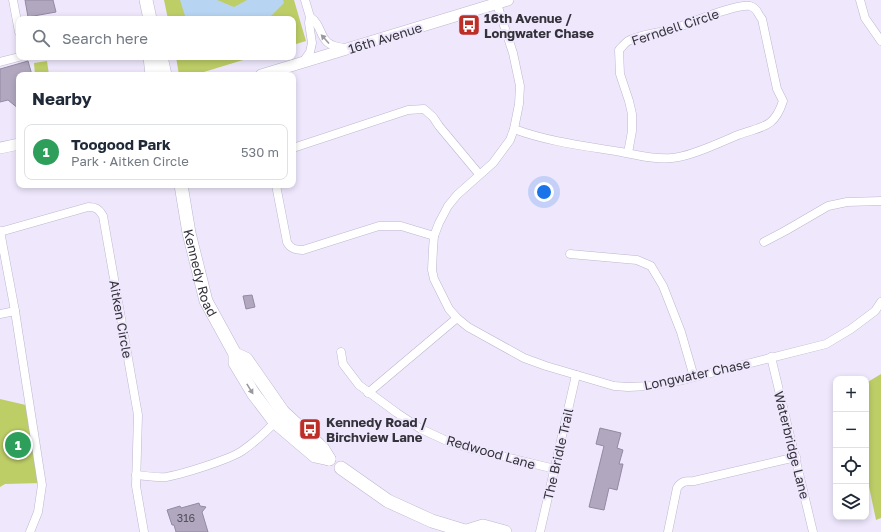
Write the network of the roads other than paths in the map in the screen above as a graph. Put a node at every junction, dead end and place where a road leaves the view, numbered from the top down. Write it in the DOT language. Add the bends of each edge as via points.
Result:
graph roads {
  1 [pos="13,0"];
  2 [pos="146,0"];
  3 [pos="305,0"];
  4 [pos="508,0"];
  5 [pos="860,0"];
  6 [pos="497,4"];
  7 [pos="16,16"];
  8 [pos="149,16"];
  9 [pos="310,18"];
  10 [pos="881,41"];
  11 [pos="349,48"];
  12 [pos="16,58"];
  13 [pos="150,60"];
  14 [pos="162,60"];
  15 [pos="0,62"];
  16 [pos="303,62"];
  17 [pos="152,72"];
  18 [pos="164,72"];
  19 [pos="271,72"];
  20 [pos="514,129"];
  21 [pos="16,145"];
  22 [pos="296,147"];
  23 [pos="0,148"];
  24 [pos="628,153"];
  25 [pos="480,174"];
  26 [pos="182,188"];
  27 [pos="277,188"];
  28 [pos="881,201"];
  29 [pos="0,231"];
  30 [pos="434,236"];
  31 [pos="764,242"];
  32 [pos="570,254"];
  33 [pos="881,302"];
  34 [pos="15,311"];
  35 [pos="0,314"];
  36 [pos="457,318"];
  37 [pos="341,352"];
  38 [pos="771,357"];
  39 [pos="576,375"];
  40 [pos="694,377"];
  41 [pos="368,393"];
  42 [pos="279,417"];
  43 [pos="796,457"];
  44 [pos="329,459"];
  45 [pos="341,468"];
  46 [pos="555,469"];
  47 [pos="136,475"];
  48 [pos="30,532"];
  49 [pos="144,532"];
  50 [pos="468,532"];
  51 [pos="505,532"];
  52 [pos="540,532"];
  53 [pos="668,532"];
  54 [pos="813,532"];
  1 -- 7 [label="street"];
  2 -- 8 [label="main road"];
  3 -- 9 [label="street"];
  4 -- 6 [label="main road, 16th Avenue"];
  5 -- 10 [label="street" via="865,18"];
  6 -- 11 [label="main road, 16th Avenue"];
  6 -- 20 [label="street, Longwater Chase" via="513,53 520,86"];
  11 -- 9 [label="street, one-way" via="329,44 322,37 314,20"];
  9 -- 16 [label="street" via="312,43 310,52"];
  11 -- 16 [label="main road, 16th Avenue"];
  12 -- 15 [label="street"];
  13 -- 17 [label="main road"];
  14 -- 18 [label="main road"];
  16 -- 19 [label="main road, 16th Avenue"];
  20 -- 24 [label="street, Ferndell Circle" via="558,142"];
  20 -- 25 [label="street, Longwater Chase" via="510,140"];
  21 -- 23 [label="main road"];
  22 -- 25 [label="street" via="408,110 424,109"];
  24 -- 24 [label="street, Ferndell Circle" via="673,158 774,121 783,102 777,89 762,19 754,7 737,7 624,44 619,50 619,65 632,114"];
  25 -- 30 [label="street, Longwater Chase" via="448,206"];
  26 -- 42 [label="main road, Kennedy Road" via="189,232 206,300 235,354 235,363 253,393"];
  27 -- 30 [label="street" via="287,242 295,250 303,250 384,226 402,226"];
  28 -- 31 [label="street" via="847,202 828,206"];
  29 -- 34 [label="street, Aitken Circle"];
  29 -- 47 [label="street, Aitken Circle" via="88,207 95,207 103,216 138,415"];
  30 -- 36 [label="street, Longwater Chase" via="434,279 449,309"];
  32 -- 40 [label="street" via="637,260 651,266 663,286 681,332"];
  33 -- 38 [label="street, Longwater Chase" via="875,311 857,325 826,344"];
  34 -- 35 [label="street"];
  34 -- 48 [label="street, Aitken Circle" via="42,485 38,512"];
  36 -- 39 [label="street, Longwater Chase" via="483,336 524,358"];
  36 -- 41 [label="street"];
  37 -- 41 [label="street, Redwood Lane" via="343,364 350,375"];
  38 -- 40 [label="street, Longwater Chase"];
  38 -- 43 [label="street, Waterbridge Lane"];
  39 -- 40 [label="street, Longwater Chase" via="614,386 628,387 662,384"];
  39 -- 46 [label="street, The Bridle Trail"];
  41 -- 46 [label="street, Redwood Lane" via="421,429 446,441"];
  42 -- 44 [label="main road, Kennedy Road" via="315,456"];
  42 -- 47 [label="street" via="269,430 241,452 166,477"];
  43 -- 53 [label="street" via="685,481 678,488"];
  43 -- 54 [label="street, Waterbridge Lane"];
  44 -- 45 [label="main road, Kennedy Road"];
  45 -- 50 [label="main road, Kennedy Road" via="388,501 432,521"];
  46 -- 52 [label="street, The Bridle Trail"];
  47 -- 49 [label="street, Aitken Circle"];
  50 -- 51 [label="main road, Kennedy Road" via="483,526"];
}
